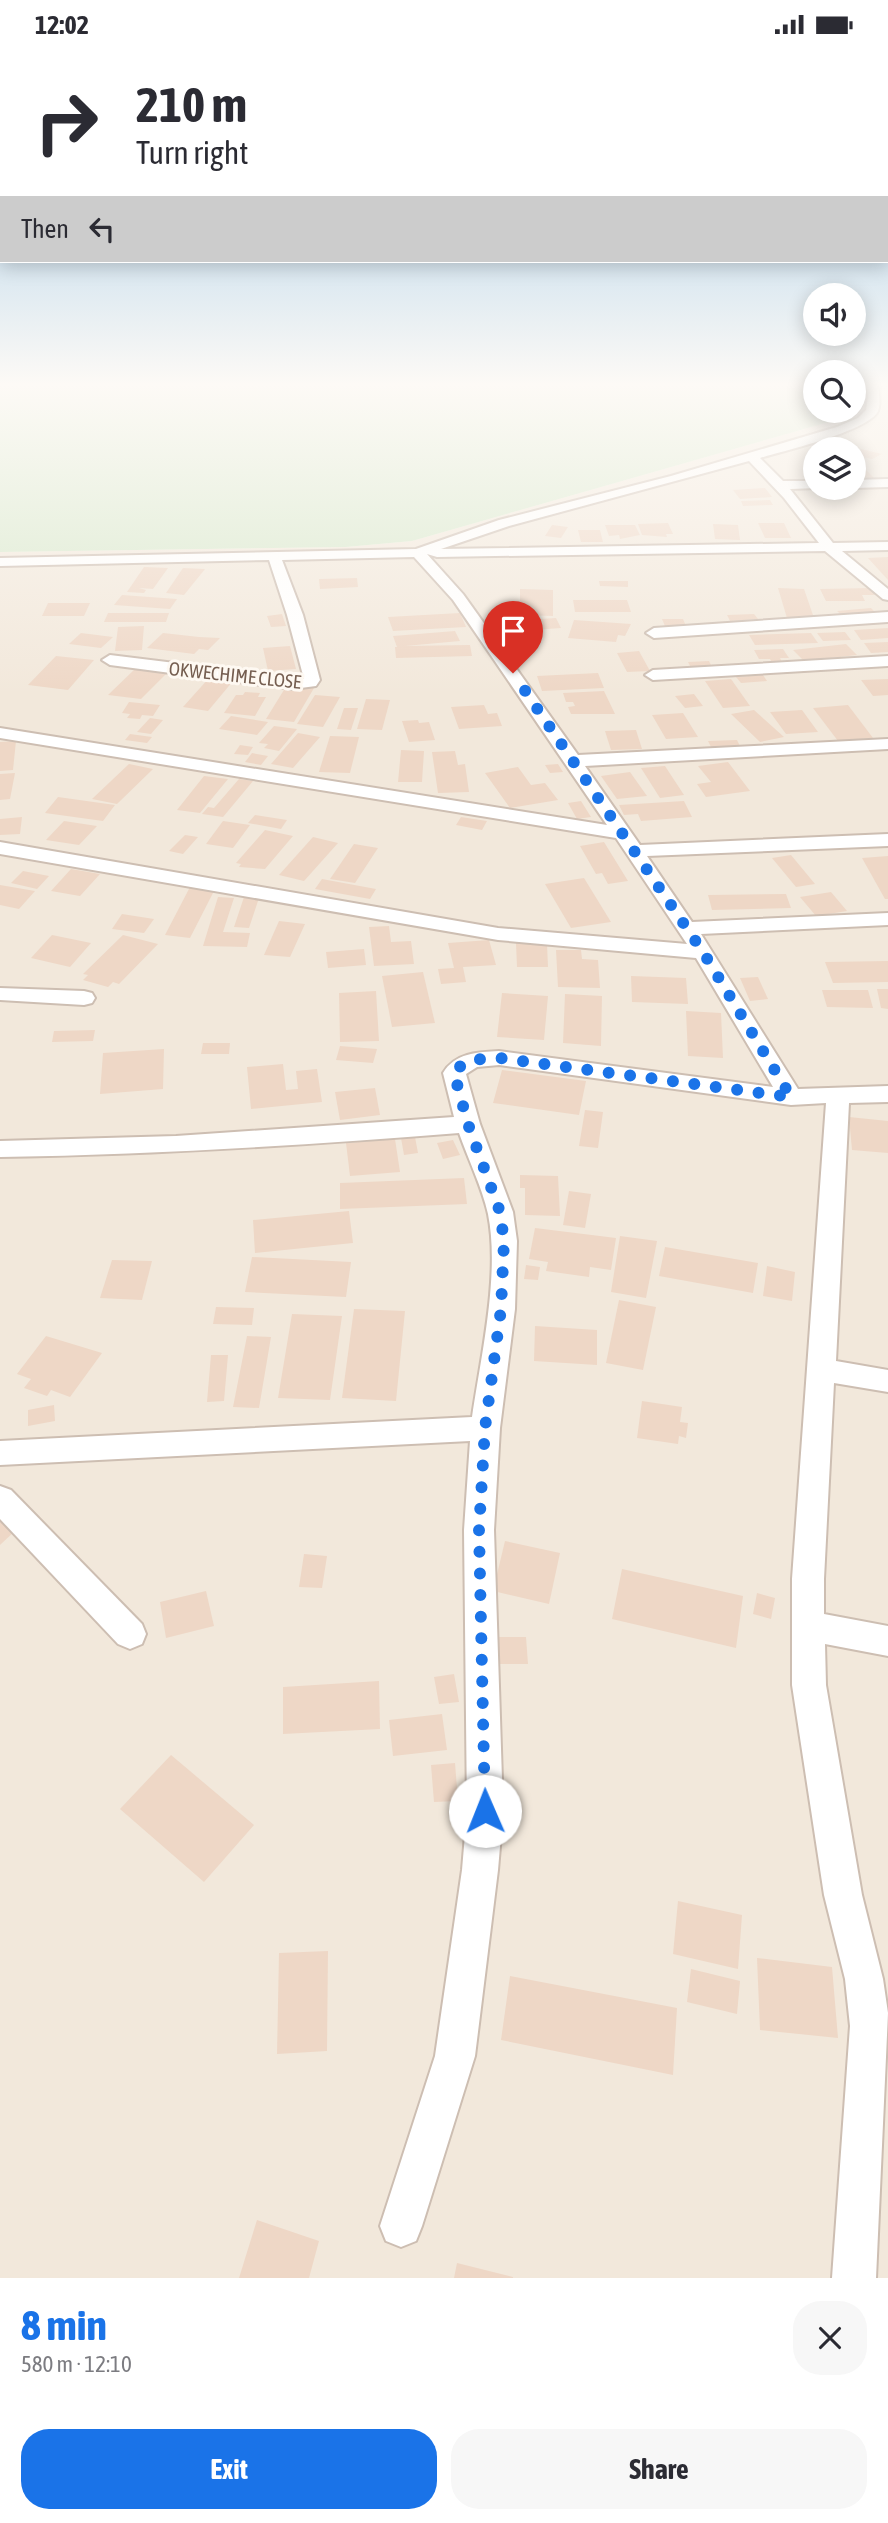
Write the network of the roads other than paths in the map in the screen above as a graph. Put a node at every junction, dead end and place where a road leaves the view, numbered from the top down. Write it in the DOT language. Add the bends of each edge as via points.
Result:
graph roads {
  1 [pos="645,487"];
  2 [pos="782,487"];
  3 [pos="888,546"];
  4 [pos="830,548"];
  5 [pos="418,553"];
  6 [pos="274,556"];
  7 [pos="0,562"];
  8 [pos="888,596"];
  9 [pos="888,617"];
  10 [pos="654,633"];
  11 [pos="110,660"];
  12 [pos="888,661"];
  13 [pos="653,675"];
  14 [pos="0,733"];
  15 [pos="888,744"];
  16 [pos="572,761"];
  17 [pos="621,833"];
  18 [pos="888,840"];
  19 [pos="0,848"];
  20 [pos="633,851"];
  21 [pos="888,919"];
  22 [pos="687,929"];
  23 [pos="703,952"];
  24 [pos="0,994"];
  25 [pos="84,998"];
  26 [pos="888,1094"];
  27 [pos="791,1097"];
  28 [pos="838,1097"];
  29 [pos="468,1124"];
  30 [pos="0,1149"];
  31 [pos="821,1370"];
  32 [pos="888,1381"];
  33 [pos="485,1428"];
  34 [pos="0,1453"];
  35 [pos="0,1499"];
  36 [pos="809,1626"];
  37 [pos="130,1634"];
  38 [pos="888,1641"];
  39 [pos="879,2030"];
  40 [pos="401,2226"];
  41 [pos="855,2278"];
  1 -- 5 [label="street" via="546,511"];
  2 -- 4 [label="street"];
  3 -- 4 [label="street"];
  4 -- 5 [label="street"];
  4 -- 8 [label="street"];
  5 -- 6 [label="street"];
  5 -- 16 [label="street" via="458,597"];
  6 -- 7 [label="street"];
  6 -- 11 [label="street, OKWECHIME CLOSE" via="295,615 310,683"];
  9 -- 10 [label="street"];
  12 -- 13 [label="street"];
  14 -- 17 [label="street"];
  15 -- 16 [label="street"];
  16 -- 17 [label="street"];
  17 -- 20 [label="street"];
  18 -- 20 [label="street"];
  19 -- 23 [label="street" via="498,934"];
  20 -- 22 [label="street"];
  21 -- 22 [label="street"];
  22 -- 23 [label="street"];
  23 -- 27 [label="street"];
  24 -- 25 [label="street"];
  26 -- 28 [label="street"];
  27 -- 28 [label="street"];
  27 -- 29 [label="street" via="499,1058 478,1059 461,1064 454,1073"];
  28 -- 31 [label="street"];
  29 -- 30 [label="street" via="233,1143"];
  29 -- 33 [label="street" via="490,1178 504,1241 501,1309"];
  31 -- 32 [label="street"];
  31 -- 36 [label="street"];
  33 -- 34 [label="street"];
  33 -- 40 [label="street" via="479,1530 485,1811 480,1870 454,2056"];
  35 -- 37 [label="street"];
  36 -- 38 [label="street"];
  36 -- 39 [label="street" via="809,1685 843,1895"];
  39 -- 41 [label="street"];
}
